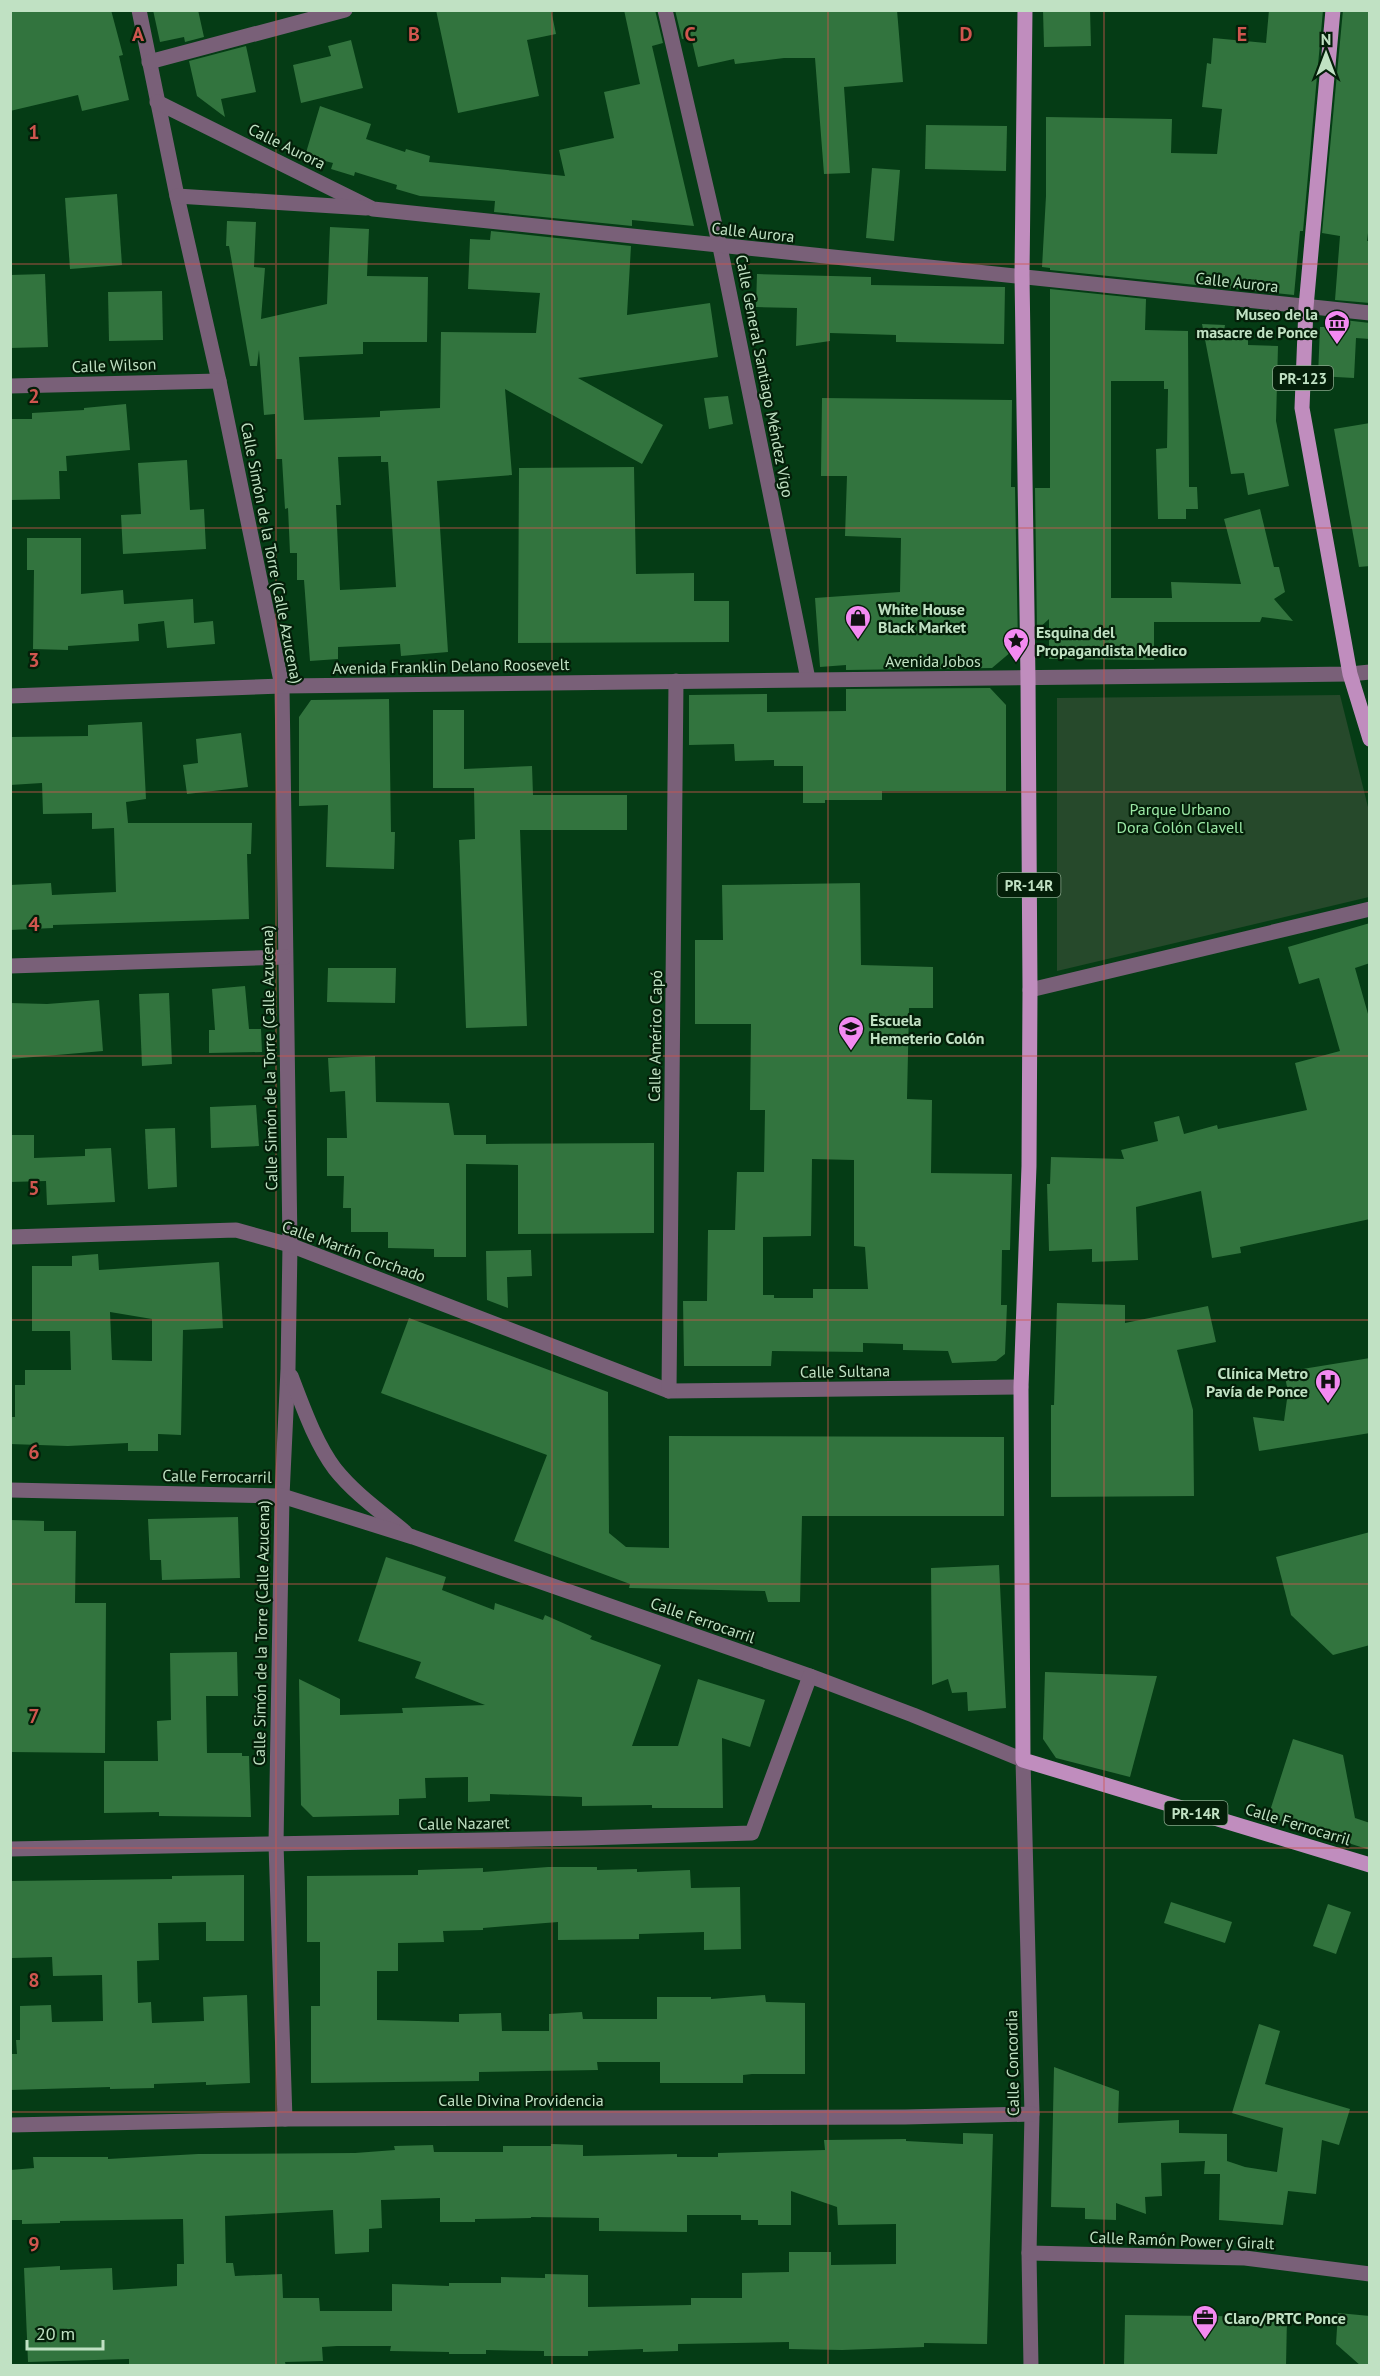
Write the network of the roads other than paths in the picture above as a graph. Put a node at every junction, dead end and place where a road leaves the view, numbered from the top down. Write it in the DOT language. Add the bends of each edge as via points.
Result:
graph roads {
  1 [pos="139,10"];
  2 [pos="345,10"];
  3 [pos="665,10"];
  4 [pos="1025,10"];
  5 [pos="1333,10"];
  6 [pos="149,62"];
  7 [pos="157,102"];
  8 [pos="177,195"];
  9 [pos="374,209"];
  10 [pos="720,247"];
  11 [pos="1022,275"];
  12 [pos="1306,307"];
  13 [pos="1370,313"];
  14 [pos="219,381"];
  15 [pos="10,386"];
  16 [pos="1370,672"];
  17 [pos="1350,674"];
  18 [pos="1028,678"];
  19 [pos="808,679"];
  20 [pos="676,681"];
  21 [pos="282,686"];
  22 [pos="10,696"];
  23 [pos="1370,740"];
  24 [pos="1370,909"];
  25 [pos="285,957"];
  26 [pos="10,966"];
  27 [pos="1030,990"];
  28 [pos="10,1237"];
  29 [pos="290,1245"];
  30 [pos="288,1369"];
  31 [pos="1021,1387"];
  32 [pos="669,1391"];
  33 [pos="10,1490"];
  34 [pos="282,1496"];
  35 [pos="412,1537"];
  36 [pos="810,1677"];
  37 [pos="1023,1760"];
  38 [pos="276,1844"];
  39 [pos="10,1849"];
  40 [pos="1370,1865"];
  41 [pos="1032,2114"];
  42 [pos="285,2119"];
  43 [pos="10,2124"];
  44 [pos="1029,2253"];
  45 [pos="1370,2274"];
  46 [pos="1031,2366"];
  1 -- 6 [label="street, Calle Simón de la Torre (Calle Azucena)"];
  2 -- 6 [label="street"];
  3 -- 10 [label="street, Calle General Santiago Méndez Vigo"];
  4 -- 11 [label="main road, PR-14R"];
  5 -- 12 [label="main road, PR-123"];
  6 -- 7 [label="street, Calle Simón de la Torre (Calle Azucena)"];
  7 -- 8 [label="street, Calle Simón de la Torre (Calle Azucena)"];
  7 -- 9 [label="street, Calle Aurora"];
  8 -- 9 [label="street"];
  8 -- 14 [label="street, Calle Simón de la Torre (Calle Azucena)"];
  9 -- 10 [label="street, Calle Aurora"];
  10 -- 11 [label="street, Calle Aurora"];
  10 -- 19 [label="street, Calle General Santiago Méndez Vigo"];
  11 -- 12 [label="street, Calle Aurora"];
  11 -- 18 [label="main road, PR-14R"];
  12 -- 13 [label="street, Calle Aurora"];
  12 -- 17 [label="main road, PR-123" via="1302,408"];
  14 -- 15 [label="street, Calle Wilson"];
  14 -- 21 [label="street, Calle Simón de la Torre (Calle Azucena)"];
  16 -- 17 [label="street, Avenida Jobos"];
  17 -- 18 [label="street, Avenida Jobos"];
  17 -- 23 [label="main road, PR-123"];
  18 -- 19 [label="street, Avenida Jobos"];
  18 -- 27 [label="main road, PR-14R"];
  19 -- 20 [label="street, Avenida Jobos"];
  20 -- 21 [label="street, Avenida Franklin Delano Roosevelt"];
  20 -- 32 [label="street, Calle Américo Capó"];
  21 -- 22 [label="street, Avenida Franklin Delano Roosevelt"];
  21 -- 25 [label="street, Calle Simón de la Torre (Calle Azucena)"];
  24 -- 27 [label="street"];
  25 -- 26 [label="street"];
  25 -- 29 [label="street, Calle Simón de la Torre (Calle Azucena)"];
  27 -- 31 [label="main road, PR-14R"];
  28 -- 29 [label="street, Calle Martín Corchado" via="236,1230"];
  29 -- 30 [label="street, Calle Simón de la Torre (Calle Azucena)"];
  29 -- 32 [label="street, Calle Martín Corchado"];
  30 -- 34 [label="street, Calle Simón de la Torre (Calle Azucena)"];
  30 -- 35 [label="street" via="316,1435 336,1469 357,1493"];
  31 -- 32 [label="street, Calle Sultana"];
  31 -- 37 [label="main road, PR-14R"];
  33 -- 34 [label="street, Calle Ferrocarril"];
  34 -- 35 [label="street, Calle Ferrocarril"];
  34 -- 38 [label="street, Calle Simón de la Torre (Calle Azucena)"];
  35 -- 36 [label="street, Calle Ferrocarril"];
  36 -- 37 [label="street, Calle Ferrocarril"];
  36 -- 38 [label="street, Calle Nazaret" via="752,1833"];
  37 -- 40 [label="main road, Calle Ferrocarril / PR-14R"];
  37 -- 41 [label="street, Calle Concordia"];
  38 -- 39 [label="street, Calle Nazaret"];
  38 -- 42 [label="street, Calle Simón de la Torre (Calle Azucena)"];
  41 -- 42 [label="street, Calle Divina Providencia"];
  41 -- 44 [label="street, Calle Concordia"];
  42 -- 43 [label="street, Calle Divina Providencia"];
  44 -- 45 [label="street, Calle Ramón Power y Giralt" via="1245,2258"];
  44 -- 46 [label="street, Calle Concordia"];
}
